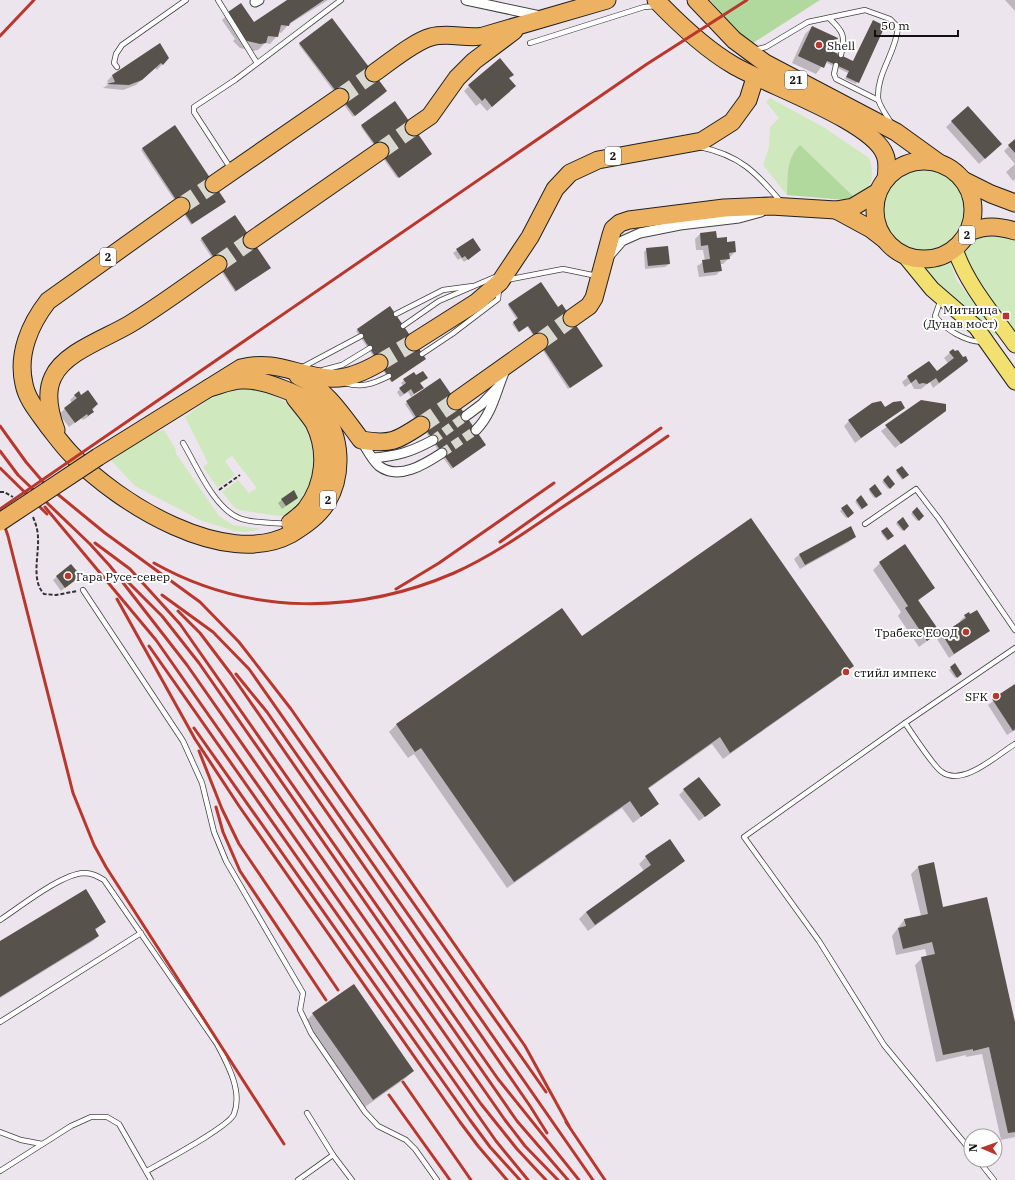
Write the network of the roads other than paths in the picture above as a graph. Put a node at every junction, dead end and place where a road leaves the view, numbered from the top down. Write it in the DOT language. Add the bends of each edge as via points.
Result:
graph roads {
  1 [pos="186,0"];
  2 [pos="218,0"];
  3 [pos="341,0"];
  4 [pos="466,0"];
  5 [pos="607,0"];
  6 [pos="696,0"];
  7 [pos="659,3"];
  8 [pos="546,17"];
  9 [pos="829,18"];
  10 [pos="524,23"];
  11 [pos="530,43"];
  12 [pos="748,52"];
  13 [pos="840,55"];
  14 [pos="257,63"];
  15 [pos="836,65"];
  16 [pos="117,66"];
  17 [pos="374,73"];
  18 [pos="755,78"];
  19 [pos="340,97"];
  20 [pos="878,100"];
  21 [pos="414,127"];
  22 [pos="896,132"];
  23 [pos="688,145"];
  24 [pos="380,151"];
  25 [pos="939,163"];
  26 [pos="232,171"];
  27 [pos="963,180"];
  28 [pos="214,184"];
  29 [pos="882,186"];
  30 [pos="1015,203"];
  31 [pos="181,206"];
  32 [pos="778,206"];
  33 [pos="836,210"];
  34 [pos="1015,231"];
  35 [pos="969,232"];
  36 [pos="252,240"];
  37 [pos="886,241"];
  38 [pos="955,249"];
  39 [pos="905,256"];
  40 [pos="218,264"];
  41 [pos="512,264"];
  42 [pos="601,277"];
  43 [pos="500,282"];
  44 [pos="478,285"];
  45 [pos="396,314"];
  46 [pos="572,318"];
  47 [pos="403,326"];
  48 [pos="361,336"];
  49 [pos="539,342"];
  50 [pos="1015,345"];
  51 [pos="370,348"];
  52 [pos="418,348"];
  53 [pos="508,363"];
  54 [pos="294,370"];
  55 [pos="384,370"];
  56 [pos="1015,382"];
  57 [pos="498,387"];
  58 [pos="209,388"];
  59 [pos="290,392"];
  60 [pos="456,401"];
  61 [pos="466,416"];
  62 [pos="421,425"];
  63 [pos="476,430"];
  64 [pos="361,440"];
  65 [pos="433,440"];
  66 [pos="62,443"];
  67 [pos="183,443"];
  68 [pos="442,453"];
  69 [pos="373,458"];
  70 [pos="0,522"];
  71 [pos="290,524"];
  72 [pos="865,524"];
  73 [pos="212,539"];
  74 [pos="84,590"];
  75 [pos="1015,630"];
  76 [pos="1015,648"];
  77 [pos="905,723"];
  78 [pos="1015,744"];
  79 [pos="0,920"];
  80 [pos="141,933"];
  81 [pos="0,1022"];
  82 [pos="307,1113"];
  83 [pos="0,1132"];
  84 [pos="963,1141"];
  85 [pos="42,1144"];
  86 [pos="333,1156"];
  87 [pos="984,1168"];
  88 [pos="0,1171"];
  89 [pos="147,1171"];
  90 [pos="151,1180"];
  91 [pos="298,1180"];
  92 [pos="352,1180"];
  93 [pos="437,1180"];
  94 [pos="994,1180"];
  1 -- 16 [label="lane" via="122,45 116,54 114,63"];
  2 -- 14 [label="lane"];
  3 -- 14 [label="lane"];
  4 -- 8 [label="street"];
  5 -- 8 [label="highway"];
  6 -- 12 [label="highway, 21" via="722,29"];
  7 -- 11 [label="lane"];
  7 -- 18 [label="highway, 2" via="709,48"];
  8 -- 10 [label="highway"];
  9 -- 12 [label="lane" via="808,22 766,47"];
  9 -- 13 [label="lane" via="840,28 844,41"];
  9 -- 20 [label="lane" via="865,10 890,19 898,27 897,41 882,71"];
  10 -- 17 [label="highway" via="472,38 431,37"];
  10 -- 21 [label="highway" via="474,61 457,78 430,116"];
  12 -- 22 [label="highway, 21" via="764,63"];
  14 -- 26 [label="lane" via="194,107"];
  15 -- 20 [label="lane" via="836,79"];
  18 -- 23 [label="highway, 2" via="748,100 732,122 702,141"];
  18 -- 29 [label="highway, 2" via="870,135 885,155 887,164"];
  19 -- 26 [label="highway"];
  20 -- 22 [label="lane"];
  22 -- 25 [label="highway, 21"];
  23 -- 32 [label="lane" via="715,150 746,164"];
  23 -- 41 [label="highway, 2" via="598,160 570,173 555,189 530,237"];
  24 -- 36 [label="highway"];
  25 -- 27 [label="highway, 2" via="952,169"];
  25 -- 29 [label="highway, 2" via="910,163 897,169"];
  26 -- 28 [label="highway"];
  27 -- 30 [label="highway, 2"];
  27 -- 35 [label="highway, 2" via="974,205"];
  29 -- 33 [label="highway, 2" via="853,207"];
  29 -- 37 [label="highway, 2" via="875,205 875,218"];
  31 -- 66 [label="highway, 2" via="48,301 39,312 28,335 22,364 24,387 34,406"];
  32 -- 33 [label="highway, 2"];
  32 -- 42 [label="highway, 2" via="724,208 620,223 613,228"];
  33 -- 37 [label="highway" via="871,229"];
  34 -- 35 [label="highway, 2" via="996,226"];
  35 -- 38 [label="highway, 2"];
  37 -- 39 [label="highway, 2" via="894,250"];
  38 -- 39 [label="highway, 2" via="944,256 931,259"];
  38 -- 50 [label="main road" via="963,269"];
  39 -- 56 [label="main road" via="941,297 976,327"];
  40 -- 66 [label="highway, 2" via="130,324 70,357 59,367 52,378 49,393 54,424"];
  41 -- 43 [label="highway, 2"];
  41 -- 44 [label="lane"];
  42 -- 43 [label="lane" via="563,269"];
  42 -- 46 [label="highway, 2" via="589,306"];
  43 -- 52 [label="highway, 2"];
  44 -- 45 [label="lane" via="443,290"];
  44 -- 47 [label="lane" via="438,301"];
  48 -- 54 [label="lane"];
  49 -- 53 [label="highway"];
  51 -- 54 [label="lane" via="342,365"];
  53 -- 57 [label="street"];
  53 -- 60 [label="highway"];
  54 -- 55 [label="highway, 2" via="330,379 366,370"];
  54 -- 58 [label="highway, 2" via="263,365 241,368"];
  54 -- 64 [label="highway, 2" via="323,393"];
  57 -- 61 [label="street"];
  57 -- 63 [label="street" via="492,406"];
  58 -- 59 [label="highway, 2" via="244,380 270,384"];
  58 -- 70 [label="highway, 2, bridge"];
  59 -- 71 [label="highway, 2" via="313,422 323,452 319,486 306,509"];
  59 -- 73 [label="highway, 2" via="304,398 320,410 334,435 338,448 338,467 327,502 319,513 300,528 271,542 245,544"];
  62 -- 64 [label="highway" via="403,437 381,444"];
  64 -- 69 [label="street"];
  65 -- 69 [label="street" via="412,452"];
  66 -- 73 [label="highway, 2" via="79,462 133,504 180,529"];
  67 -- 71 [label="lane" via="224,509 240,518"];
  68 -- 69 [label="street" via="424,464 409,470 397,471 387,470"];
  71 -- 73 [label="highway, 2" via="270,534 253,538"];
  72 -- 75 [label="lane" via="916,489"];
  74 -- 93 [label="lane" via="183,741 202,783 214,832 226,861 302,993 300,1010 310,1033 365,1112 378,1126 406,1140"];
  76 -- 77 [label="lane"];
  77 -- 78 [label="lane" via="941,772 956,777 968,775"];
  77 -- 84 [label="lane" via="744,837 819,941 884,1045"];
  79 -- 80 [label="lane" via="64,878 83,873 94,874 104,880"];
  80 -- 81 [label="lane"];
  80 -- 89 [label="lane" via="216,1044 231,1071 236,1096 234,1115 222,1126"];
  82 -- 86 [label="lane"];
  83 -- 85 [label="lane"];
  85 -- 88 [label="lane"];
  85 -- 89 [label="lane" via="90,1117 108,1118 119,1124"];
  86 -- 91 [label="lane"];
  86 -- 92 [label="lane"];
  87 -- 94 [label="lane"];
  89 -- 90 [label="lane"];
}
